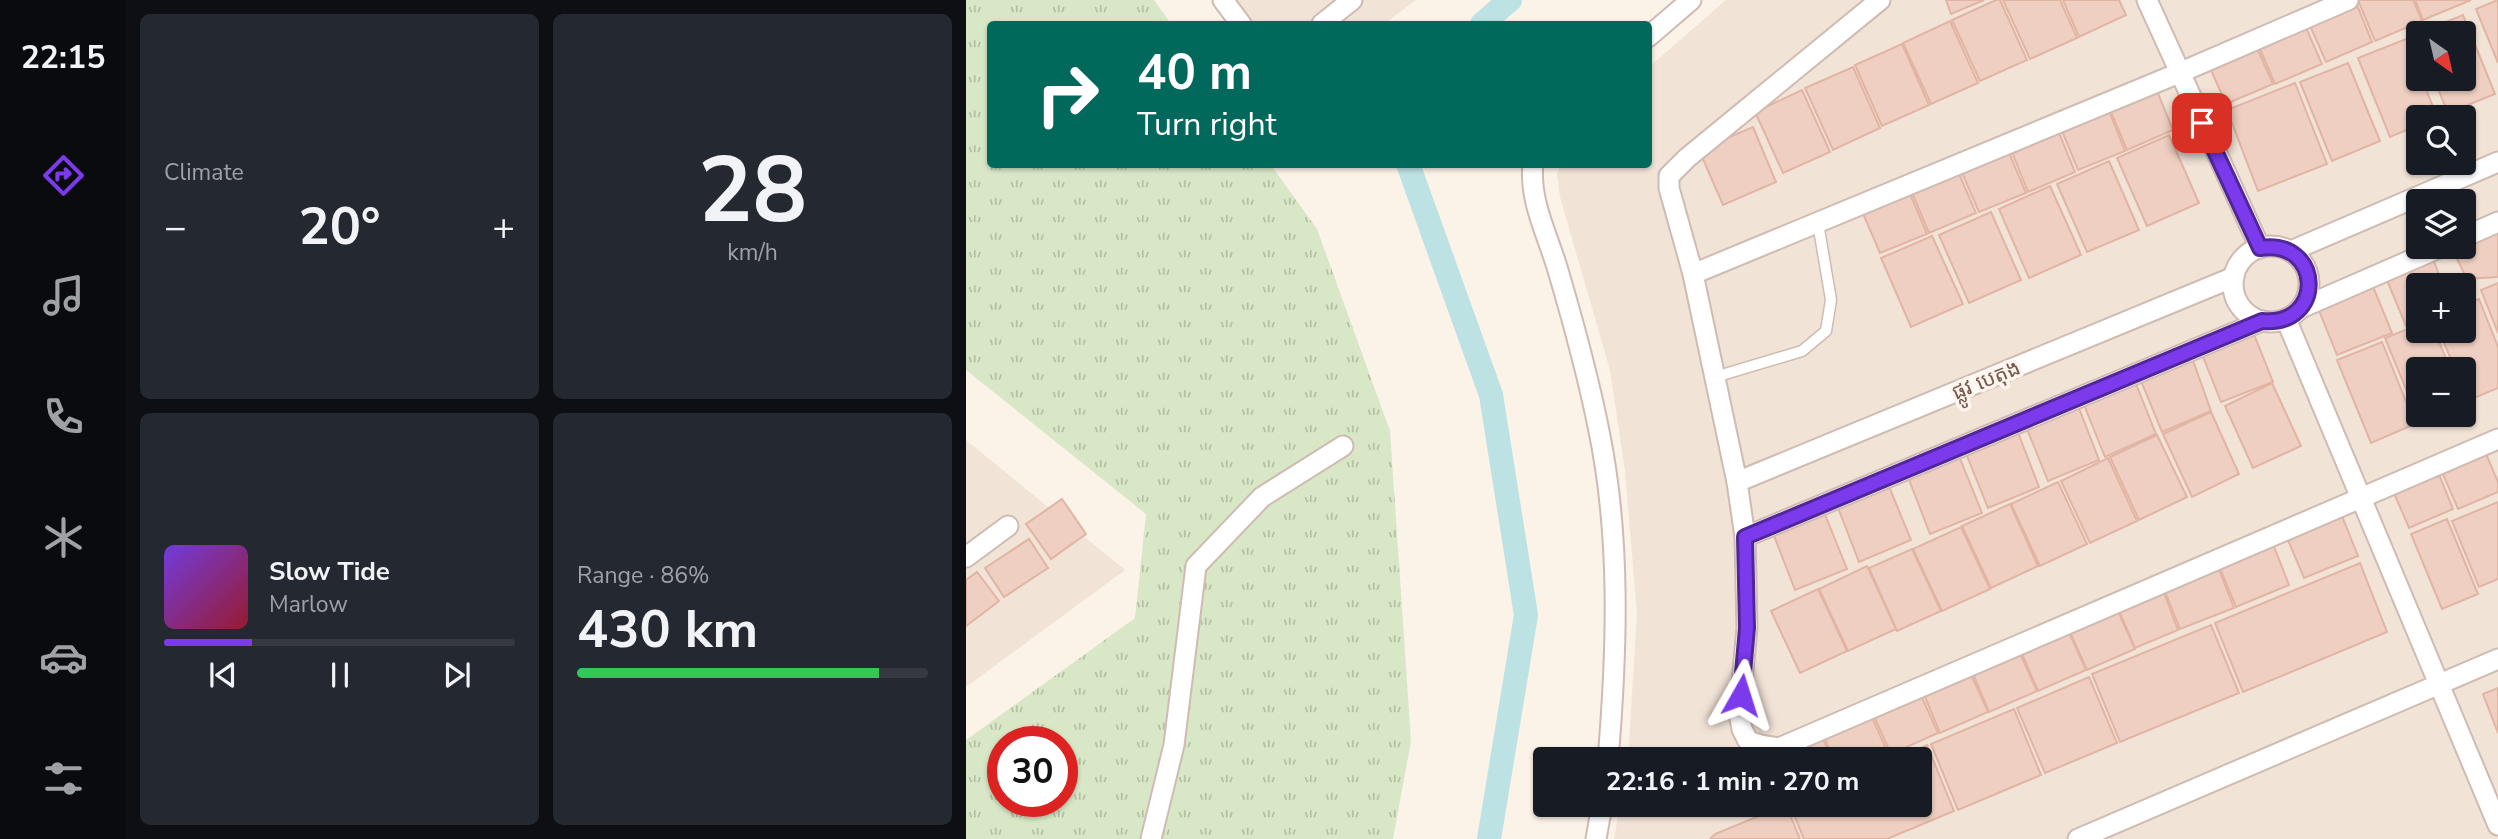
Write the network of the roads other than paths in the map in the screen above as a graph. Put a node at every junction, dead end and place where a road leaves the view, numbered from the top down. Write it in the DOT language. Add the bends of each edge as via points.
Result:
graph roads {
  1 [pos="1223,0"];
  2 [pos="1352,0"];
  3 [pos="1691,0"];
  4 [pos="1880,0"];
  5 [pos="2147,0"];
  6 [pos="2348,0"];
  7 [pos="1239,21"];
  8 [pos="1326,21"];
  9 [pos="1652,34"];
  10 [pos="2179,73"];
  11 [pos="2498,162"];
  12 [pos="1533,168"];
  13 [pos="2498,222"];
  14 [pos="1818,223"];
  15 [pos="2476,232"];
  16 [pos="2260,248"];
  17 [pos="2291,251"];
  18 [pos="2415,259"];
  19 [pos="1693,274"];
  20 [pos="2234,277"];
  21 [pos="2294,314"];
  22 [pos="2262,321"];
  23 [pos="1715,377"];
  24 [pos="2498,439"];
  25 [pos="1343,446"];
  26 [pos="1737,482"];
  27 [pos="2361,496"];
  28 [pos="1008,526"];
  29 [pos="1745,537"];
  30 [pos="966,557"];
  31 [pos="2498,659"];
  32 [pos="2439,683"];
  33 [pos="1609,747"];
  34 [pos="1600,817"];
  35 [pos="2498,825"];
  36 [pos="1151,839"];
  37 [pos="1596,839"];
  38 [pos="2078,839"];
  1 -- 7 [label="street"];
  2 -- 8 [label="street"];
  3 -- 9 [label="street"];
  4 -- 19 [label="street" via="1669,176"];
  5 -- 10 [label="street"];
  6 -- 10 [label="street"];
  10 -- 14 [label="street"];
  10 -- 16 [label="street"];
  11 -- 17 [label="street"];
  12 -- 33 [label="street" via="1535,201 1588,378 1609,499 1615,631"];
  13 -- 15 [label="street"];
  14 -- 19 [label="street"];
  14 -- 23 [label="lane" via="1831,300 1826,331 1802,351"];
  16 -- 17 [label="street"];
  16 -- 20 [label="street" via="2241,262"];
  17 -- 21 [label="street" via="2309,277 2307,298"];
  18 -- 21 [label="street"];
  19 -- 23 [label="street"];
  20 -- 22 [label="street" via="2236,300"];
  20 -- 26 [label="street, ផ្លូវ បេតុង"];
  21 -- 22 [label="street" via="2274,322"];
  21 -- 27 [label="street"];
  22 -- 29 [label="street"];
  23 -- 26 [label="street"];
  24 -- 27 [label="street"];
  25 -- 36 [label="street" via="1262,497 1196,566 1174,745"];
  26 -- 29 [label="street"];
  27 -- 29 [label="street" via="1779,748 1748,741 1739,714 1747,628"];
  27 -- 32 [label="street"];
  28 -- 30 [label="street"];
  31 -- 32 [label="street"];
  32 -- 35 [label="street"];
  32 -- 38 [label="street"];
  34 -- 37 [label="street"];
}
